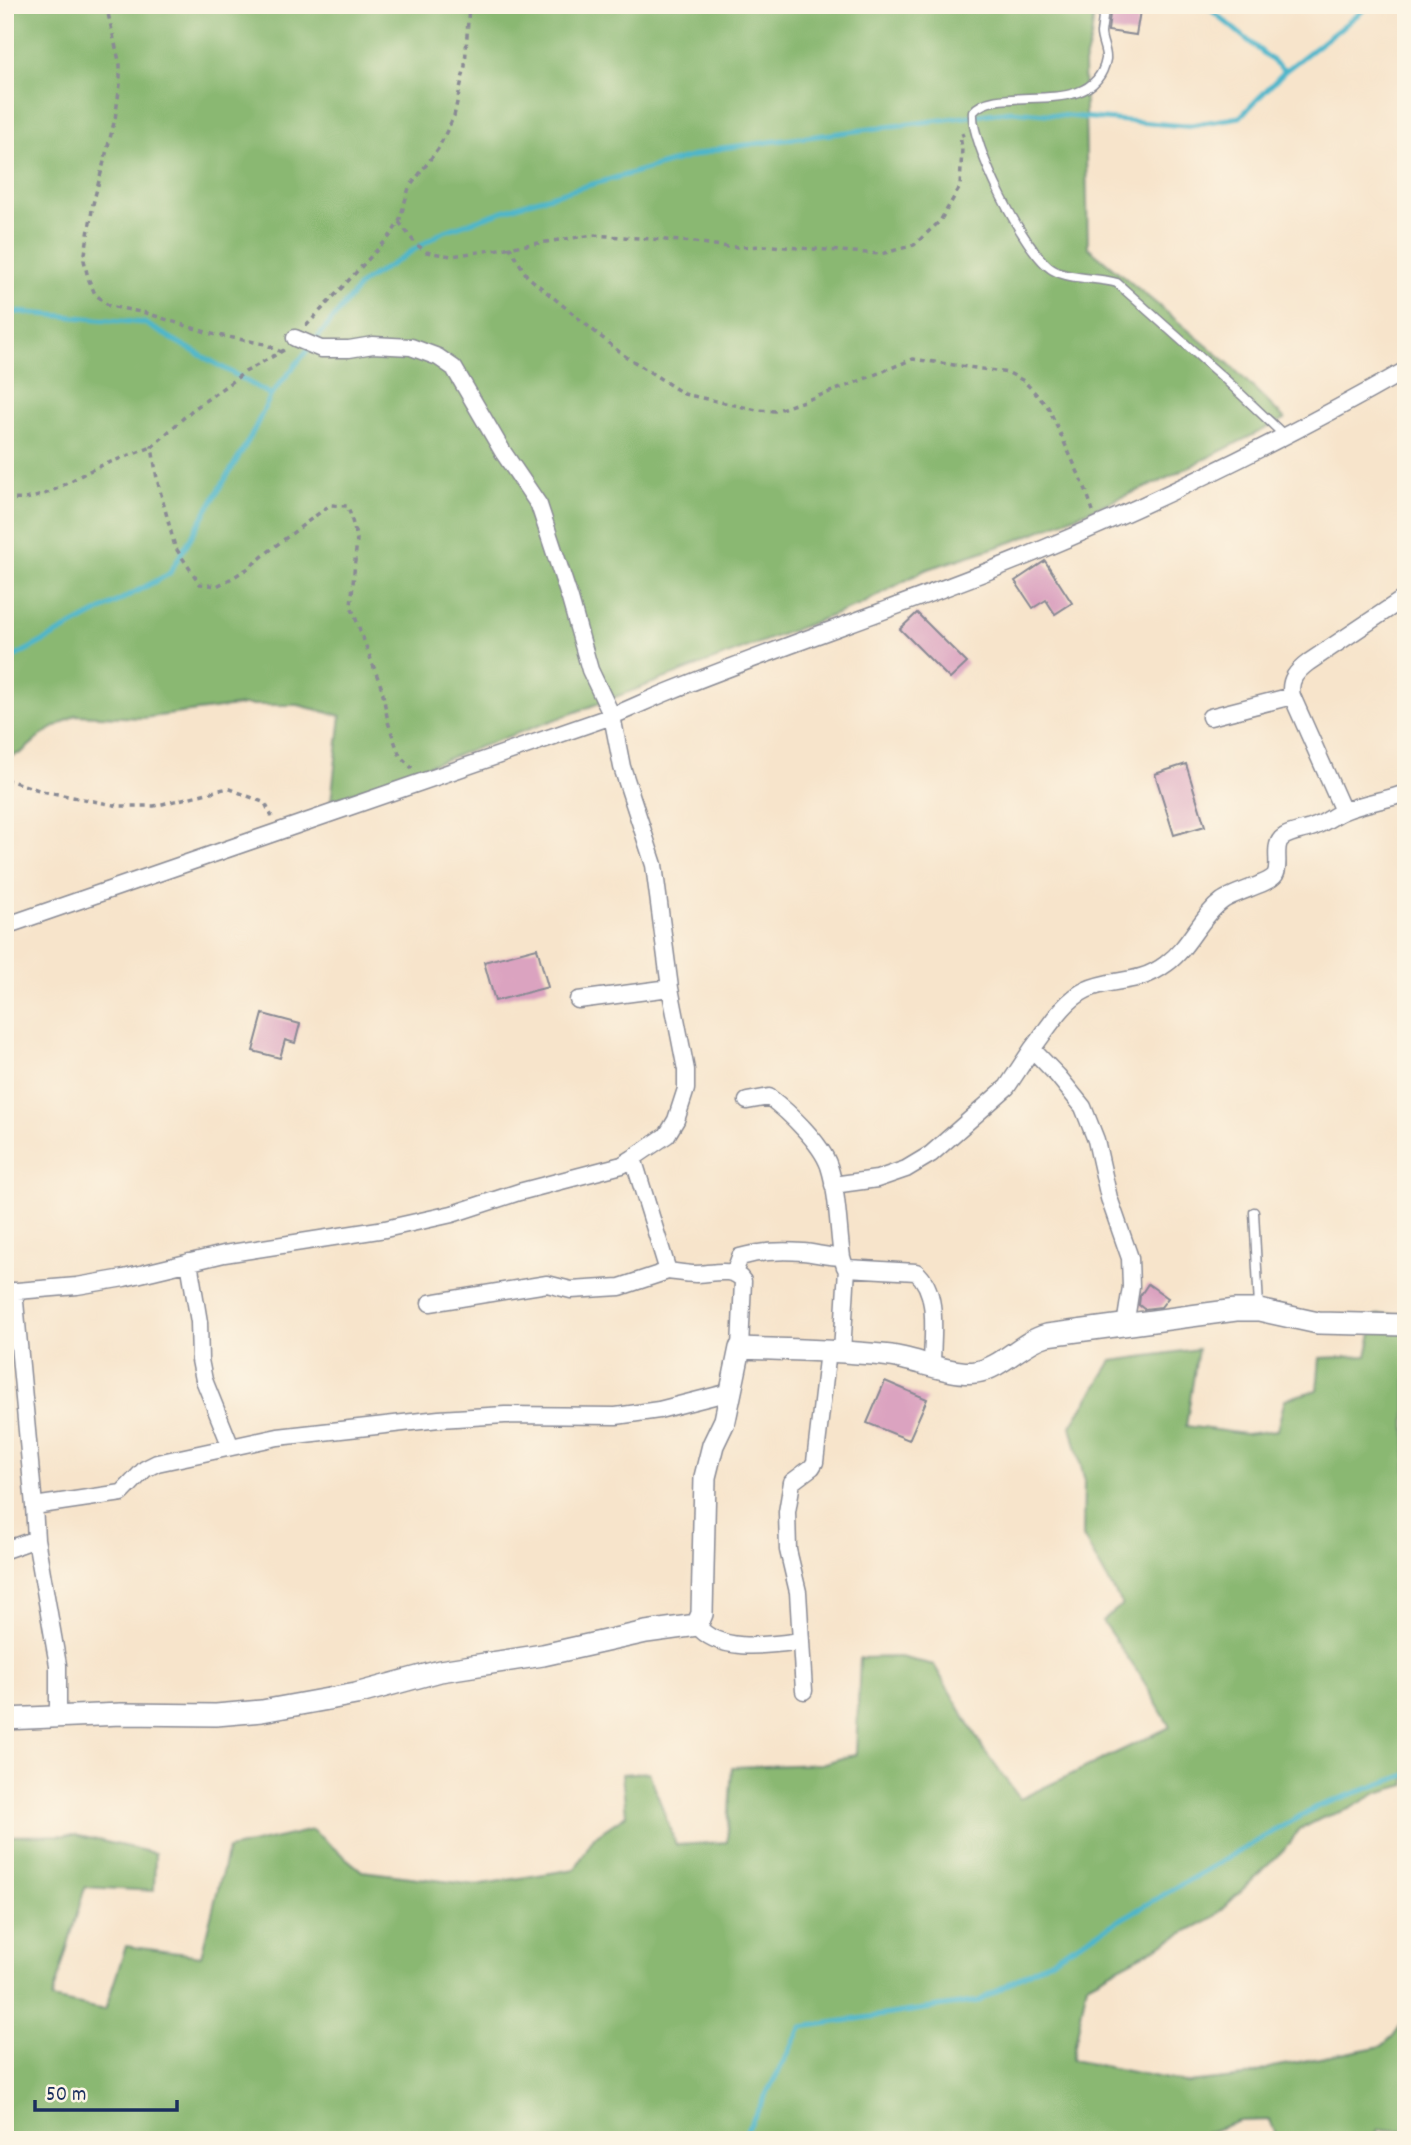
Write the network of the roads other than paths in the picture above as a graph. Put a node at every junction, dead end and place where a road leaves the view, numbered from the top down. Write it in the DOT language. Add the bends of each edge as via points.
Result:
graph roads {
  1 [pos="1104,5"];
  2 [pos="299,340"];
  3 [pos="1406,370"];
  4 [pos="1284,435"];
  5 [pos="1406,597"];
  6 [pos="1292,696"];
  7 [pos="612,716"];
  8 [pos="1210,717"];
  9 [pos="1406,793"];
  10 [pos="1343,811"];
  11 [pos="5,926"];
  12 [pos="670,988"];
  13 [pos="578,1000"];
  14 [pos="1032,1049"];
  15 [pos="747,1101"];
  16 [pos="634,1158"];
  17 [pos="833,1185"];
  18 [pos="1254,1212"];
  19 [pos="188,1262"];
  20 [pos="844,1263"];
  21 [pos="668,1271"];
  22 [pos="734,1273"];
  23 [pos="10,1292"];
  24 [pos="430,1303"];
  25 [pos="1259,1310"];
  26 [pos="1406,1325"];
  27 [pos="1125,1326"];
  28 [pos="740,1348"];
  29 [pos="835,1351"];
  30 [pos="932,1364"];
  31 [pos="730,1392"];
  32 [pos="231,1447"];
  33 [pos="34,1506"];
  34 [pos="36,1539"];
  35 [pos="5,1550"];
  36 [pos="698,1625"];
  37 [pos="801,1641"];
  38 [pos="804,1691"];
  39 [pos="58,1715"];
  40 [pos="5,1719"];
  1 -- 4 [label="lane" via="1101,35 1107,57 1093,83 1073,94 986,103 973,120 1001,197 1038,259 1056,272 1117,283"];
  2 -- 7 [label="street" via="321,349 411,347 454,369 540,505 590,670"];
  3 -- 4 [label="street"];
  4 -- 7 [label="street" via="1095,527"];
  5 -- 6 [label="street" via="1303,666 1290,684"];
  6 -- 8 [label="street"];
  6 -- 10 [label="street"];
  7 -- 11 [label="street"];
  7 -- 12 [label="street" via="622,767 654,864"];
  9 -- 10 [label="street"];
  10 -- 14 [label="street" via="1284,836 1272,879 1222,901 1163,967 1141,978 1080,993"];
  12 -- 13 [label="street"];
  12 -- 16 [label="street" via="687,1089 667,1135"];
  14 -- 17 [label="street" via="1007,1087 931,1154 877,1179"];
  14 -- 27 [label="street" via="1083,1107 1096,1140 1130,1258"];
  15 -- 17 [label="street" via="766,1097 775,1102 823,1154"];
  16 -- 19 [label="street" via="425,1221"];
  16 -- 21 [label="street"];
  17 -- 20 [label="street"];
  18 -- 25 [label="lane"];
  19 -- 23 [label="street" via="77,1286"];
  19 -- 32 [label="street" via="204,1380"];
  20 -- 22 [label="street" via="800,1251 761,1251 740,1257"];
  20 -- 29 [label="street"];
  20 -- 30 [label="street" via="916,1272 925,1279 931,1307"];
  21 -- 22 [label="street"];
  21 -- 24 [label="street" via="620,1286 571,1290 547,1284"];
  22 -- 28 [label="street" via="743,1281"];
  23 -- 33 [label="street"];
  25 -- 26 [label="street" via="1318,1323"];
  25 -- 27 [label="street"];
  27 -- 30 [label="street" via="1039,1337 973,1373"];
  28 -- 29 [label="street"];
  28 -- 31 [label="street"];
  29 -- 30 [label="street"];
  29 -- 37 [label="street" via="815,1462 792,1482 787,1512"];
  31 -- 32 [label="street" via="616,1416 439,1419 278,1437"];
  31 -- 36 [label="street" via="705,1477"];
  32 -- 33 [label="street" via="157,1463 122,1493"];
  33 -- 34 [label="street"];
  34 -- 35 [label="street"];
  34 -- 39 [label="street" via="58,1665"];
  36 -- 37 [label="street" via="705,1636 726,1643"];
  36 -- 39 [label="street" via="440,1671 356,1694 262,1711"];
  37 -- 38 [label="street"];
  39 -- 40 [label="street"];
}
